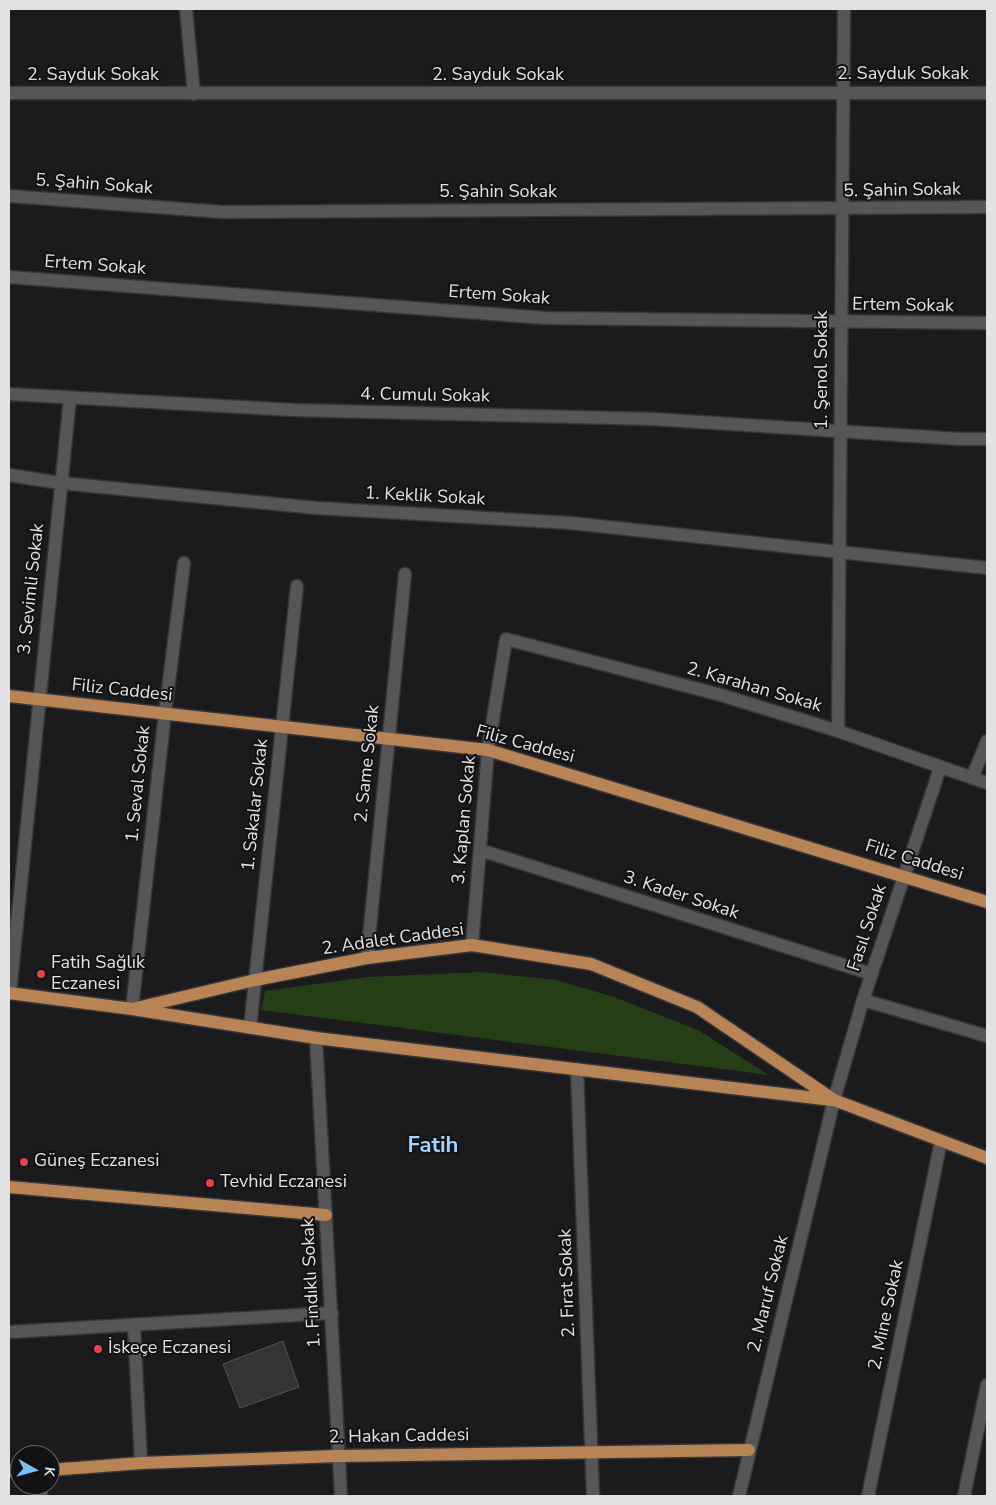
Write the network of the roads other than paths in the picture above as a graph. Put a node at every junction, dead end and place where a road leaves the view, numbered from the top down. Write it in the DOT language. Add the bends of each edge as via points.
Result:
graph roads {
  1 [pos="186,9"];
  2 [pos="844,9"];
  3 [pos="843,92"];
  4 [pos="9,93"];
  5 [pos="987,93"];
  6 [pos="194,94"];
  7 [pos="9,196"];
  8 [pos="987,207"];
  9 [pos="842,209"];
  10 [pos="9,276"];
  11 [pos="841,322"];
  12 [pos="987,323"];
  13 [pos="9,394"];
  14 [pos="70,398"];
  15 [pos="840,431"];
  16 [pos="987,439"];
  17 [pos="9,476"];
  18 [pos="60,483"];
  19 [pos="839,553"];
  20 [pos="184,563"];
  21 [pos="987,568"];
  22 [pos="406,574"];
  23 [pos="297,586"];
  24 [pos="506,639"];
  25 [pos="9,696"];
  26 [pos="38,699"];
  27 [pos="165,713"];
  28 [pos="282,726"];
  29 [pos="838,731"];
  30 [pos="388,738"];
  31 [pos="987,741"];
  32 [pos="488,750"];
  33 [pos="940,768"];
  34 [pos="972,778"];
  35 [pos="987,783"];
  36 [pos="480,850"];
  37 [pos="904,876"];
  38 [pos="987,902"];
  39 [pos="472,945"];
  40 [pos="368,958"];
  41 [pos="872,974"];
  42 [pos="255,980"];
  43 [pos="9,993"];
  44 [pos="863,1000"];
  45 [pos="132,1009"];
  46 [pos="250,1028"];
  47 [pos="987,1036"];
  48 [pos="316,1038"];
  49 [pos="577,1069"];
  50 [pos="834,1100"];
  51 [pos="941,1141"];
  52 [pos="987,1158"];
  53 [pos="9,1187"];
  54 [pos="326,1215"];
  55 [pos="332,1313"];
  56 [pos="134,1326"];
  57 [pos="9,1332"];
  58 [pos="987,1385"];
  59 [pos="749,1450"];
  60 [pos="592,1451"];
  61 [pos="339,1456"];
  62 [pos="141,1463"];
  63 [pos="60,1469"];
  64 [pos="341,1496"];
  65 [pos="593,1496"];
  66 [pos="739,1496"];
  67 [pos="868,1496"];
  68 [pos="964,1496"];
  1 -- 6 [label="street"];
  2 -- 3 [label="street, 1. Şenol Sokak"];
  3 -- 5 [label="street, 2. Sayduk Sokak"];
  3 -- 6 [label="street, 2. Sayduk Sokak"];
  3 -- 9 [label="street, 1. Şenol Sokak"];
  4 -- 6 [label="street, 2. Sayduk Sokak"];
  7 -- 9 [label="street, 5. Şahin Sokak" via="222,212"];
  8 -- 9 [label="street, 5. Şahin Sokak"];
  9 -- 11 [label="street, 1. Şenol Sokak"];
  10 -- 11 [label="street, Ertem Sokak" via="545,318"];
  11 -- 12 [label="street, Ertem Sokak"];
  11 -- 15 [label="street, 1. Şenol Sokak"];
  13 -- 14 [label="street, 4. Cumulı Sokak"];
  14 -- 15 [label="street, 4. Cumulı Sokak" via="294,410 654,419"];
  14 -- 18 [label="street, 3. Sevimli Sokak"];
  15 -- 16 [label="street, 4. Cumulı Sokak"];
  15 -- 19 [label="street, 1. Şenol Sokak"];
  17 -- 18 [label="street, 1. Keklik Sokak"];
  18 -- 19 [label="street, 1. Keklik Sokak" via="317,508 571,523"];
  18 -- 26 [label="street, 3. Sevimli Sokak"];
  19 -- 21 [label="street, 1. Keklik Sokak"];
  19 -- 29 [label="street, 1. Şenol Sokak"];
  20 -- 27 [label="street, 1. Seval Sokak"];
  22 -- 30 [label="street, 2. Same Sokak"];
  23 -- 28 [label="street, 1. Sakalar Sokak"];
  24 -- 29 [label="street, 2. Karahan Sokak" via="722,695"];
  24 -- 32 [label="street, 3. Kaplan Sokak"];
  25 -- 26 [label="main road, Filiz Caddesi"];
  26 -- 27 [label="main road, Filiz Caddesi"];
  26 -- 43 [label="street, 3. Sevimli Sokak"];
  27 -- 28 [label="main road, Filiz Caddesi"];
  27 -- 45 [label="street, 1. Seval Sokak"];
  28 -- 30 [label="main road, Filiz Caddesi"];
  28 -- 42 [label="street, 1. Sakalar Sokak"];
  29 -- 33 [label="street, 2. Karahan Sokak"];
  30 -- 32 [label="main road, Filiz Caddesi"];
  30 -- 40 [label="street, 2. Same Sokak"];
  31 -- 34 [label="street"];
  32 -- 36 [label="street, 3. Kaplan Sokak"];
  32 -- 37 [label="main road, Filiz Caddesi"];
  33 -- 34 [label="street, 2. Karahan Sokak"];
  33 -- 37 [label="street, Fasıl Sokak"];
  34 -- 35 [label="street, 2. Karahan Sokak"];
  36 -- 39 [label="street, 3. Kaplan Sokak"];
  36 -- 41 [label="street, 3. Kader Sokak"];
  37 -- 38 [label="main road, Filiz Caddesi"];
  37 -- 41 [label="street, Fasıl Sokak"];
  39 -- 40 [label="main road, 2. Adalet Caddesi"];
  39 -- 50 [label="main road, 2. Adalet Caddesi" via="591,964 697,1007"];
  40 -- 42 [label="main road, 2. Adalet Caddesi"];
  41 -- 44 [label="street, Fasıl Sokak"];
  42 -- 45 [label="main road, 2. Adalet Caddesi"];
  42 -- 46 [label="street, 1. Sakalar Sokak"];
  43 -- 45 [label="main road, 2. Adalet Caddesi"];
  44 -- 47 [label="street"];
  44 -- 50 [label="street, Fasıl Sokak"];
  45 -- 46 [label="main road, 2. Adalet Caddesi"];
  46 -- 48 [label="main road, 2. Adalet Caddesi"];
  48 -- 49 [label="main road, 2. Adalet Caddesi"];
  48 -- 54 [label="street, 1. Fındıklı Sokak"];
  49 -- 50 [label="main road, 2. Adalet Caddesi"];
  49 -- 60 [label="street, 2. Fırat Sokak"];
  50 -- 51 [label="main road, 2. Adalet Caddesi"];
  50 -- 59 [label="street, 2. Maruf Sokak"];
  51 -- 52 [label="main road, 2. Adalet Caddesi"];
  51 -- 67 [label="street, 2. Mine Sokak"];
  53 -- 54 [label="main road"];
  54 -- 55 [label="street, 1. Fındıklı Sokak"];
  55 -- 56 [label="street"];
  55 -- 61 [label="street, 1. Fındıklı Sokak"];
  56 -- 57 [label="street"];
  56 -- 62 [label="street"];
  58 -- 68 [label="street"];
  59 -- 60 [label="main road, 2. Hakan Caddesi"];
  59 -- 66 [label="street, 2. Maruf Sokak"];
  60 -- 61 [label="main road, 2. Hakan Caddesi"];
  60 -- 65 [label="street, 2. Fırat Sokak"];
  61 -- 62 [label="main road, 2. Hakan Caddesi"];
  61 -- 64 [label="street, 1. Fındıklı Sokak"];
  62 -- 63 [label="main road, 2. Hakan Caddesi"];
}
